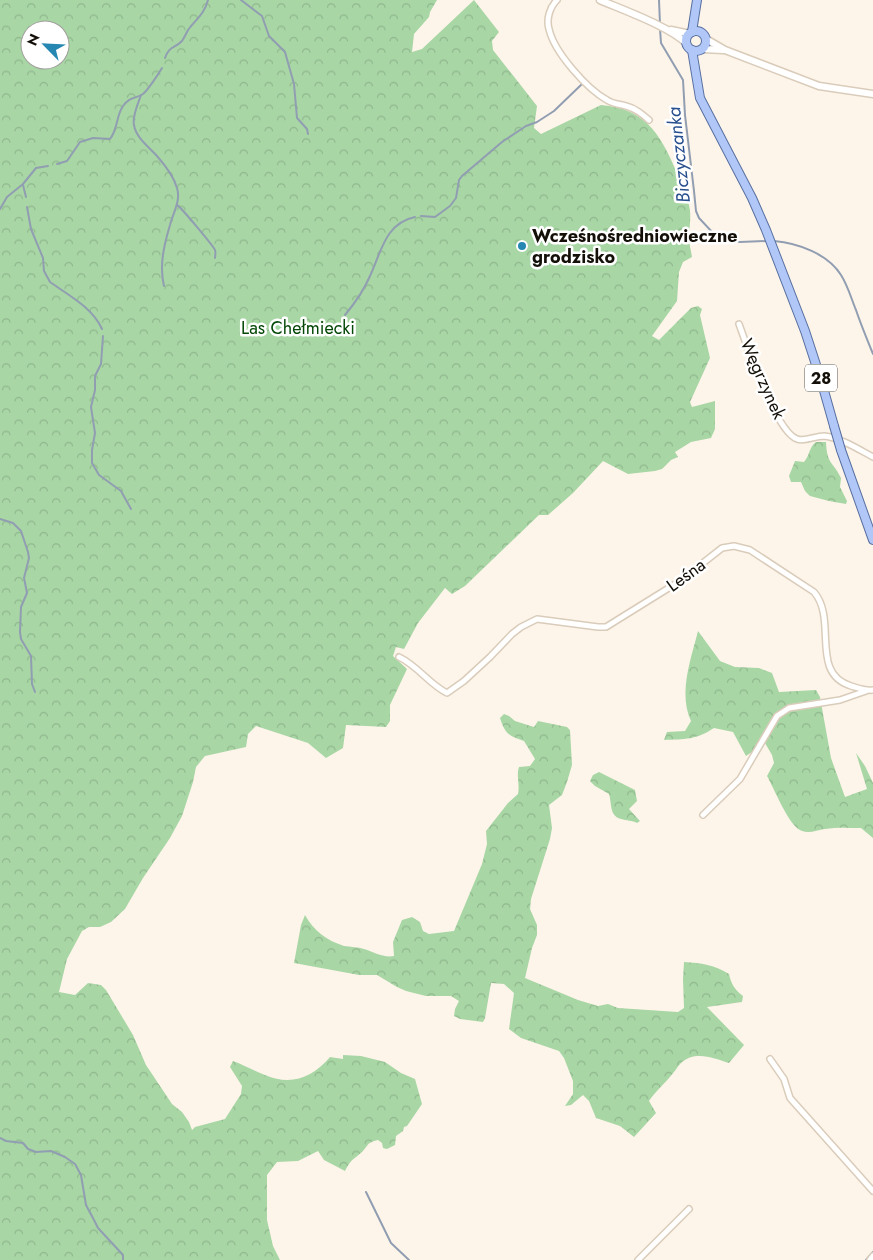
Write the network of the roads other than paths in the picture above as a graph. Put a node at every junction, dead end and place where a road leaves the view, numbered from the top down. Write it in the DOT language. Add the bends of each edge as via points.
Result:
graph roads {
  1 [pos="557,0"];
  2 [pos="600,0"];
  3 [pos="697,4"];
  4 [pos="667,30"];
  5 [pos="691,33"];
  6 [pos="704,36"];
  7 [pos="695,48"];
  8 [pos="725,50"];
  9 [pos="873,94"];
  10 [pos="649,120"];
  11 [pos="739,324"];
  12 [pos="873,457"];
  13 [pos="873,540"];
  14 [pos="400,656"];
  15 [pos="873,690"];
  16 [pos="867,691"];
  17 [pos="703,815"];
  18 [pos="770,1059"];
  19 [pos="873,1191"];
  20 [pos="689,1209"];
  21 [pos="873,1256"];
  22 [pos="638,1260"];
  23 [pos="870,1260"];
  1 -- 10 [label="street" via="548,24 561,53 602,97 631,107"];
  2 -- 4 [label="street"];
  3 -- 5 [label="main road, 28"];
  3 -- 6 [label="main road, 28"];
  4 -- 5 [label="street"];
  4 -- 7 [label="street"];
  5 -- 6 [label="main road" via="697,31"];
  5 -- 7 [label="main road, 28" via="687,38"];
  6 -- 7 [label="main road, 28" via="706,44"];
  6 -- 8 [label="street"];
  7 -- 8 [label="street"];
  7 -- 13 [label="main road, 28, bridge" via="697,86 705,109 752,198 776,255 822,380 841,450"];
  8 -- 9 [label="street" via="819,86"];
  11 -- 12 [label="street, Węgrzynek" via="762,385 793,437 823,436 844,442"];
  14 -- 16 [label="street, Leśna" via="448,693 521,626 537,619 606,627 680,581 722,548 734,546 750,550 814,592 823,611 828,667 838,681"];
  15 -- 16 [label="street, Leśna"];
  16 -- 17 [label="street" via="840,700 789,708 777,716 740,779"];
  18 -- 19 [label="street" via="784,1079 790,1098"];
  20 -- 22 [label="street"];
  21 -- 23 [label="street"];
}
